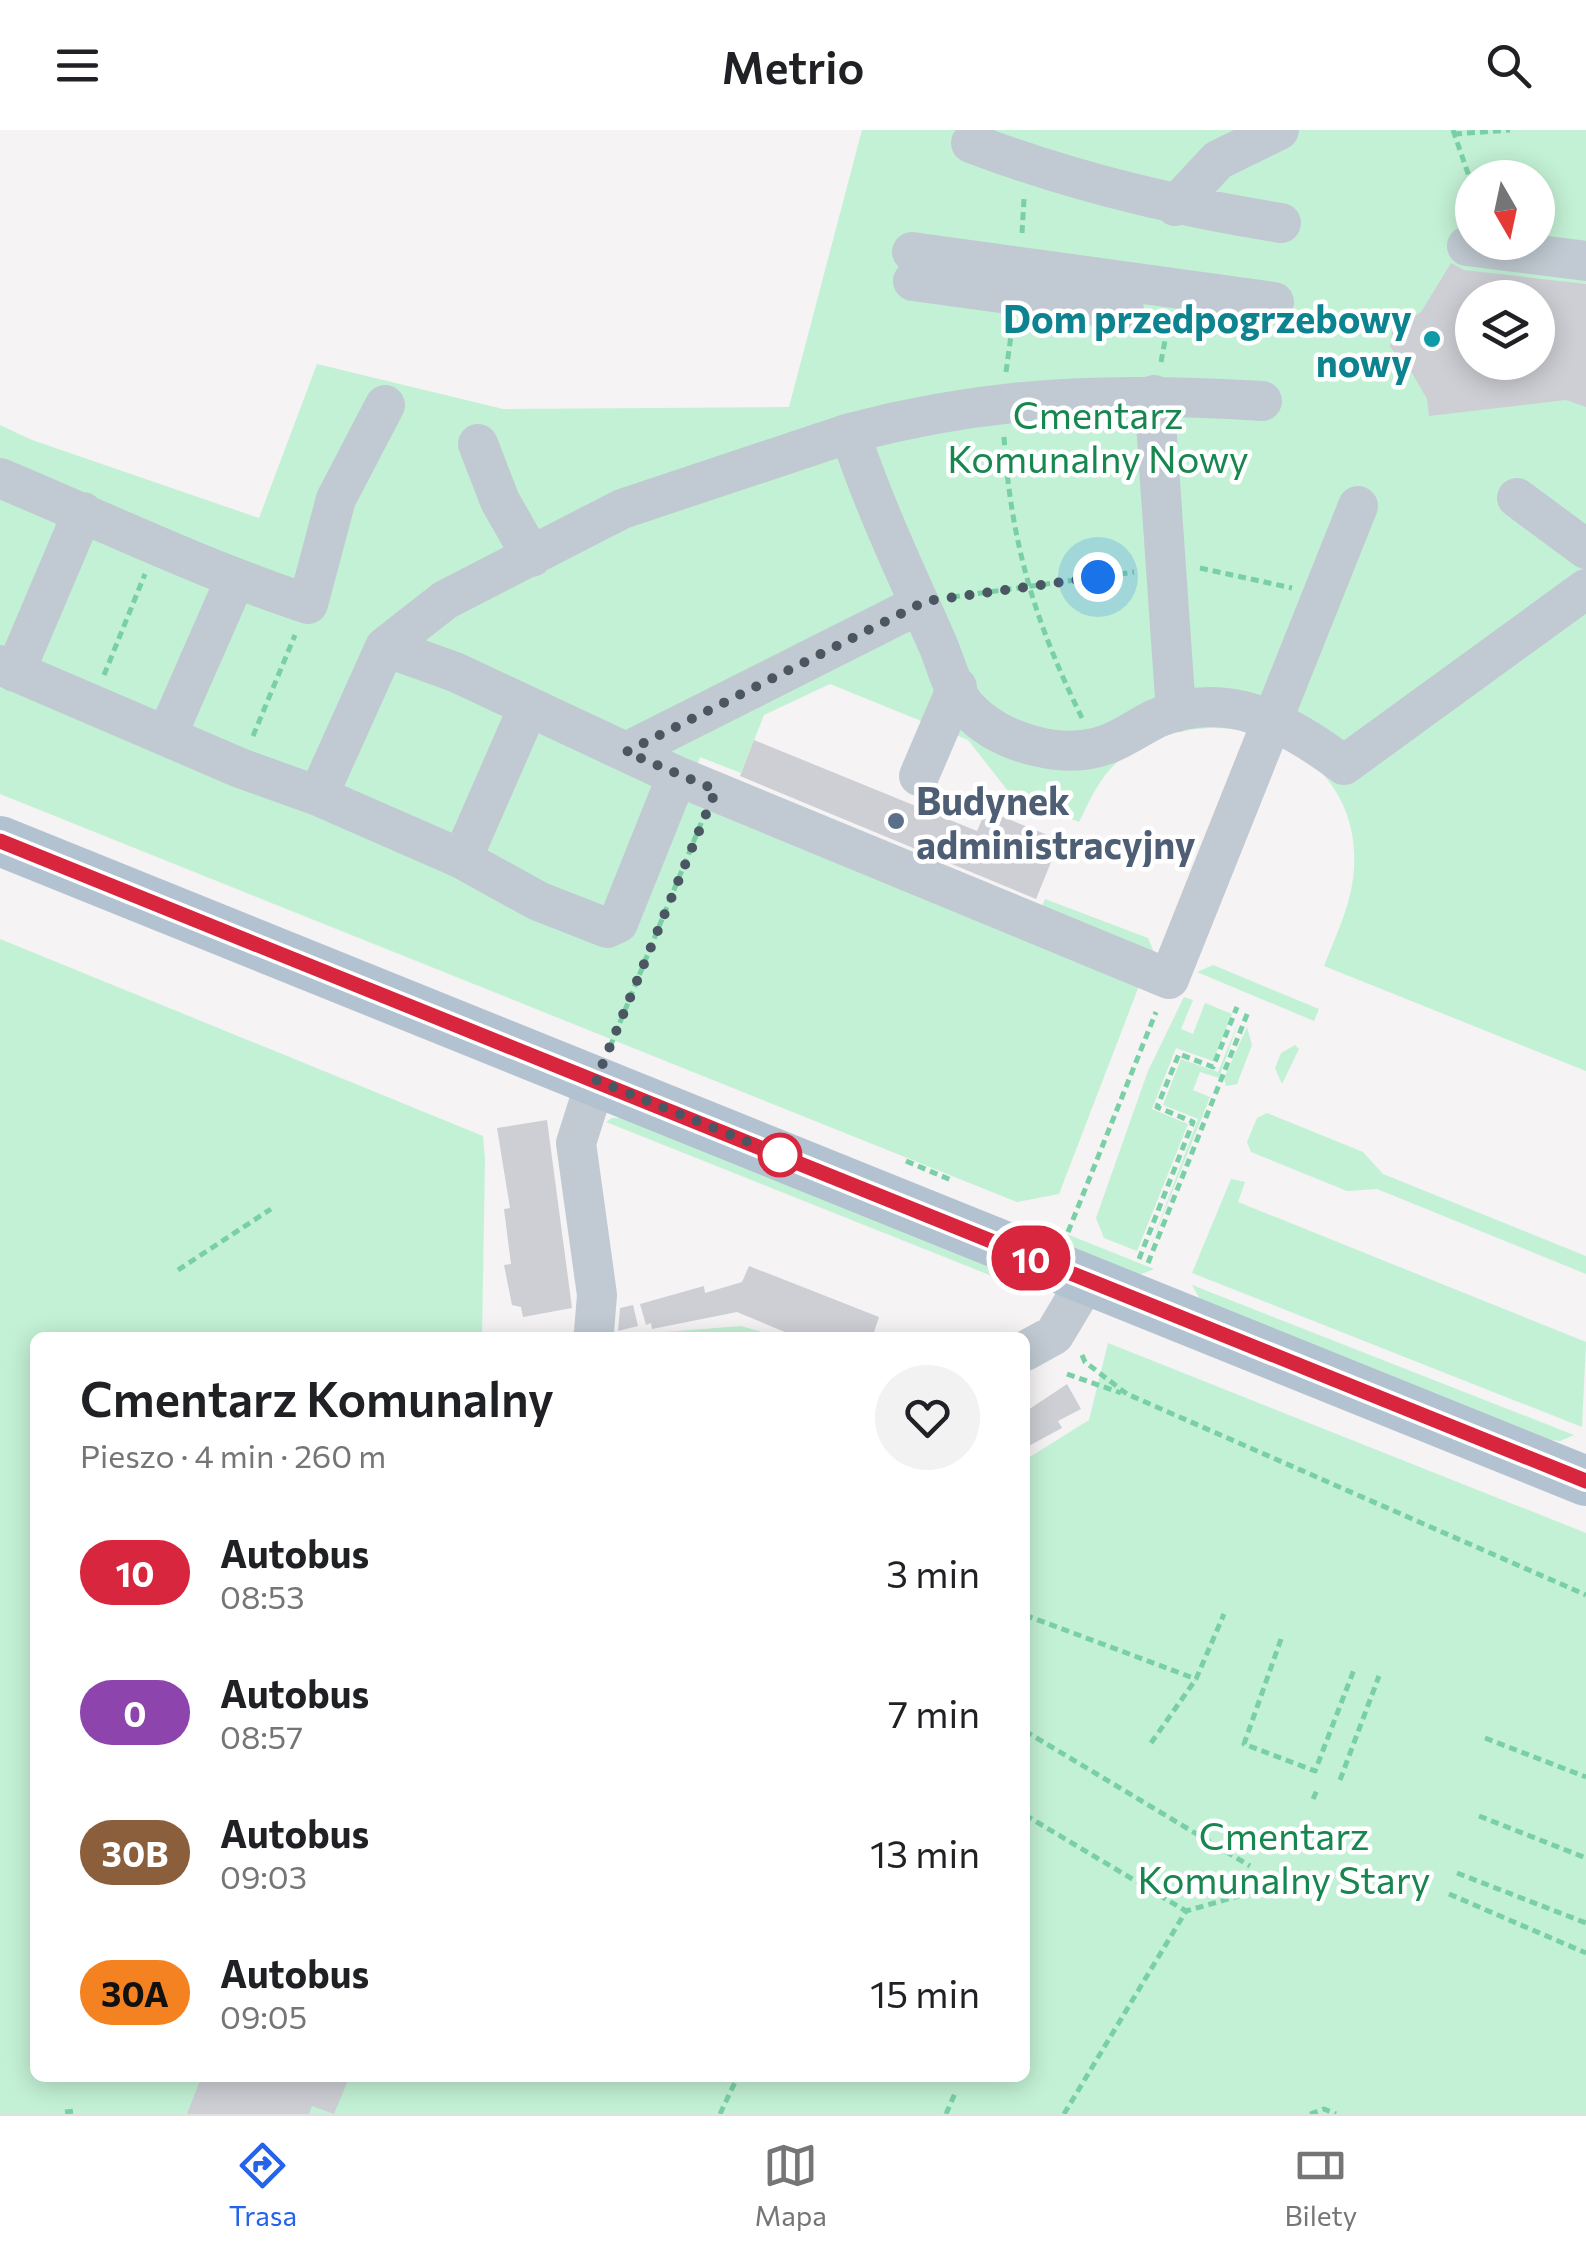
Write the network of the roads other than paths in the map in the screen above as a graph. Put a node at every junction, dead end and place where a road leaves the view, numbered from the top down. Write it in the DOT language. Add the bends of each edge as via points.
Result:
graph roads {
  1 [pos="1278,130"];
  2 [pos="971,143"];
  3 [pos="1022,151"];
  4 [pos="1175,206"];
  5 [pos="1281,223"];
  6 [pos="1555,257"];
  7 [pos="1586,261"];
  8 [pos="912,266"];
  9 [pos="1273,316"];
  10 [pos="1154,395"];
  11 [pos="1262,401"];
  12 [pos="385,405"];
  13 [pos="850,434"];
  14 [pos="478,444"];
  15 [pos="0,478"];
  16 [pos="1518,498"];
  17 [pos="1358,506"];
  18 [pos="83,512"];
  19 [pos="1586,550"];
  20 [pos="532,557"];
  21 [pos="235,580"];
  22 [pos="1586,589"];
  23 [pos="920,604"];
  24 [pos="385,647"];
  25 [pos="8,668"];
  26 [pos="957,688"];
  27 [pos="528,708"];
  28 [pos="1176,712"];
  29 [pos="1259,724"];
  30 [pos="166,735"];
  31 [pos="626,752"];
  32 [pos="920,776"];
  33 [pos="695,782"];
  34 [pos="318,796"];
  35 [pos="0,841"];
  36 [pos="462,859"];
  37 [pos="596,1080"];
  38 [pos="1078,1297"];
  39 [pos="594,1332"];
  40 [pos="1030,1348"];
  41 [pos="1586,1481"];
  1 -- 4 [label="street" via="1218,160"];
  2 -- 3 [label="street"];
  3 -- 4 [label="street"];
  4 -- 5 [label="street"];
  6 -- 7 [label="street"];
  8 -- 9 [label="street"];
  10 -- 11 [label="street"];
  10 -- 13 [label="street" via="1002,402 915,415"];
  10 -- 28 [label="street"];
  12 -- 21 [label="street" via="336,499 308,604"];
  13 -- 20 [label="street" via="622,509"];
  13 -- 23 [label="street"];
  14 -- 20 [label="street"];
  15 -- 18 [label="street"];
  16 -- 19 [label="street"];
  17 -- 29 [label="street"];
  18 -- 21 [label="street"];
  18 -- 25 [label="street"];
  20 -- 24 [label="street" via="445,600"];
  21 -- 30 [label="street"];
  22 -- 29 [label="street" via="1344,765 1308,738"];
  23 -- 26 [label="street"];
  23 -- 31 [label="street"];
  24 -- 27 [label="street"];
  24 -- 34 [label="street"];
  25 -- 30 [label="street"];
  26 -- 28 [label="street" via="965,706 1002,735 1054,750 1098,746"];
  26 -- 32 [label="street"];
  27 -- 31 [label="street"];
  27 -- 36 [label="street"];
  28 -- 29 [label="street" via="1196,706"];
  29 -- 33 [label="street" via="1168,979"];
  30 -- 34 [label="street"];
  31 -- 33 [label="street"];
  33 -- 36 [label="street" via="614,928 538,901"];
  34 -- 36 [label="street"];
  35 -- 37 [label="main road"];
  37 -- 38 [label="main road"];
  37 -- 39 [label="street" via="576,1143 597,1295"];
  38 -- 40 [label="street" via="1054,1336"];
  38 -- 41 [label="main road"];
}
